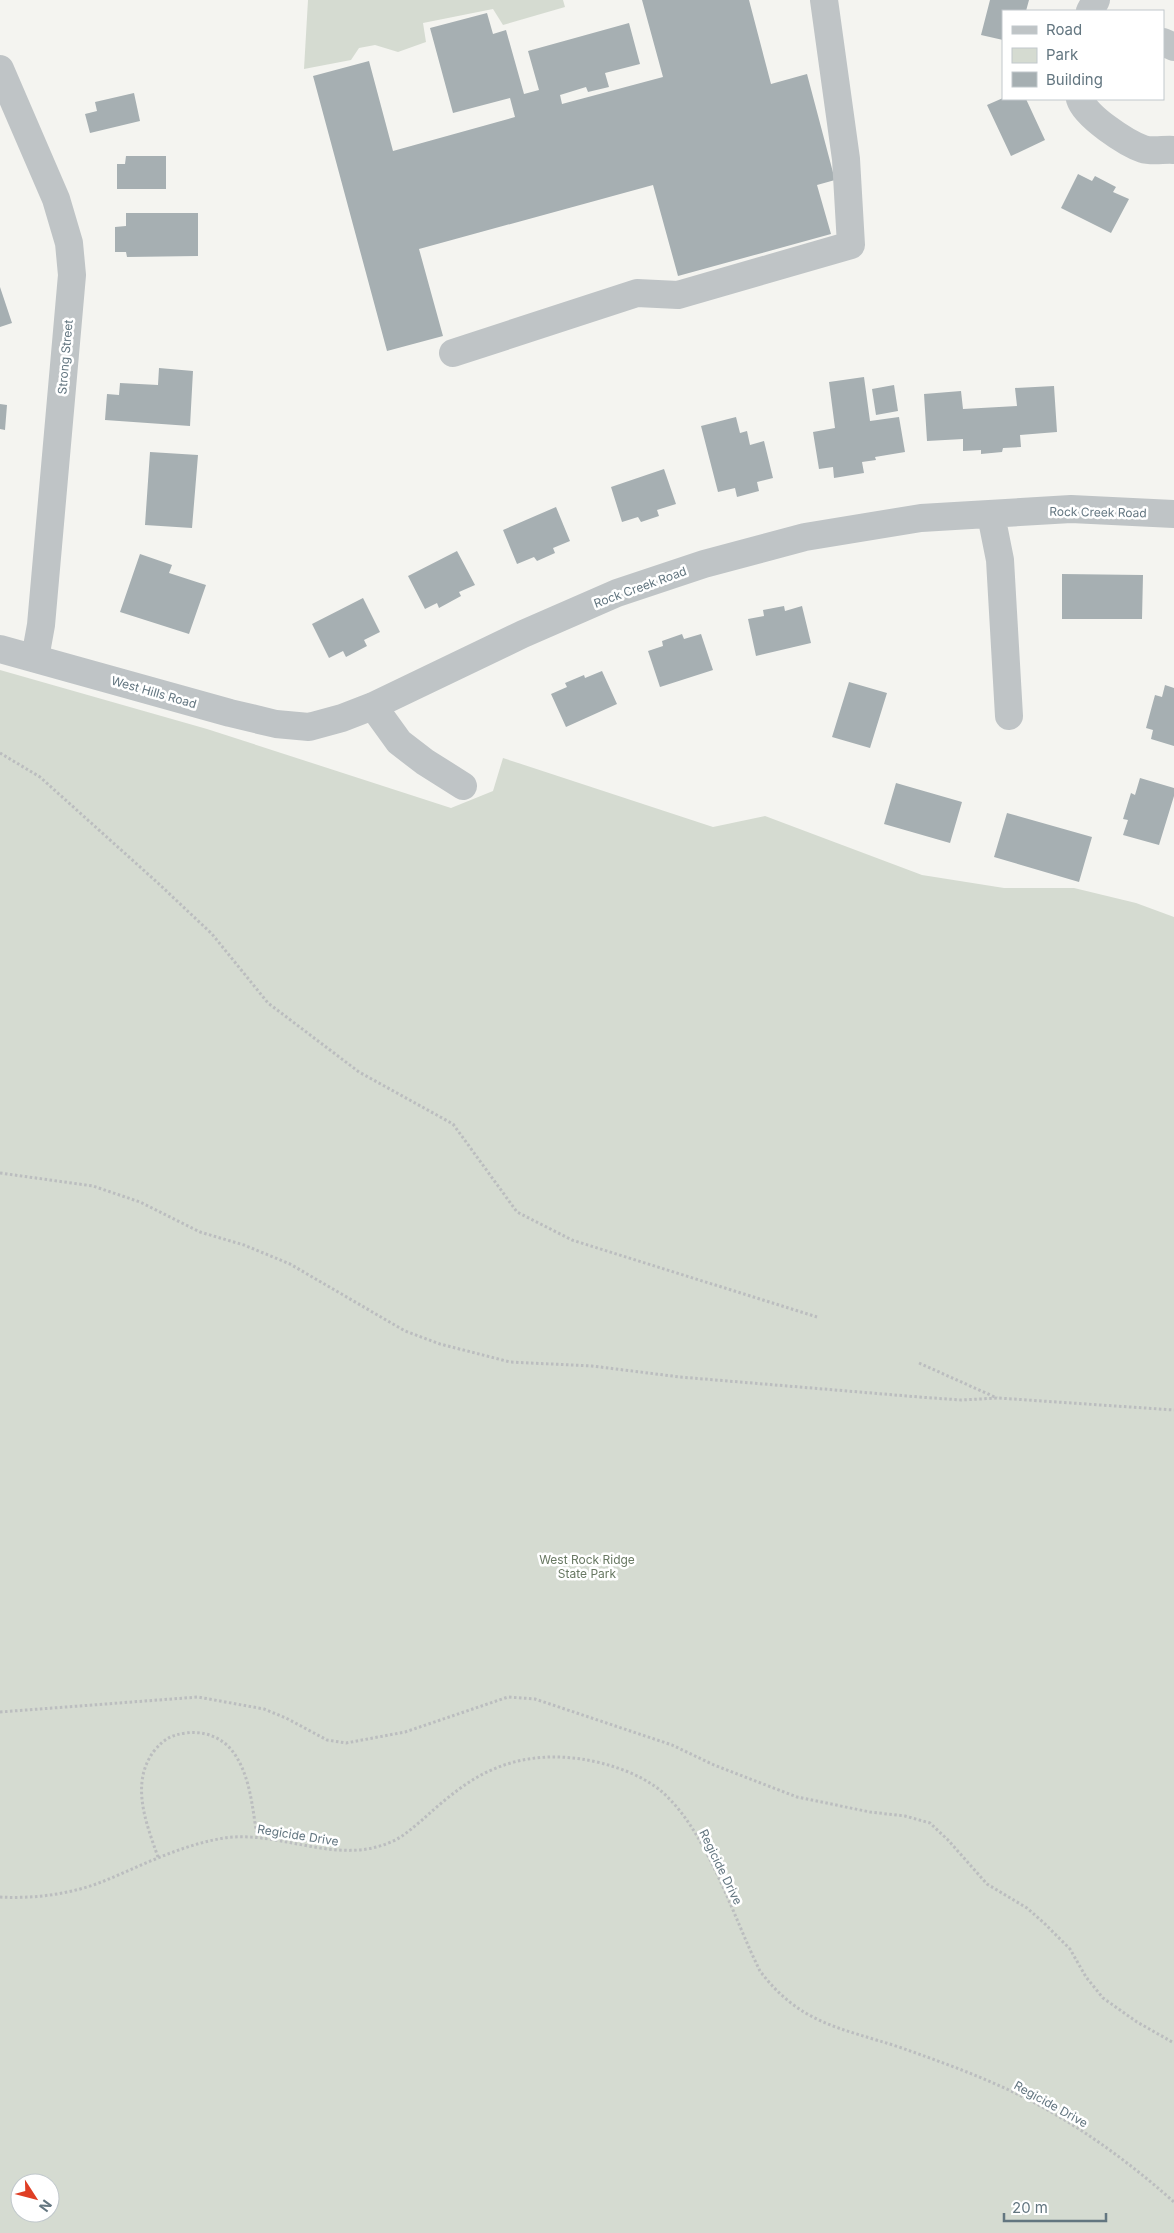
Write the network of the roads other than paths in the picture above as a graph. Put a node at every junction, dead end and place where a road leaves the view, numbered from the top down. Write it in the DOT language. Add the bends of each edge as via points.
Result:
graph roads {
  1 [pos="824,0"];
  2 [pos="0,69"];
  3 [pos="1080,100"];
  4 [pos="1174,150"];
  5 [pos="453,353"];
  6 [pos="991,514"];
  7 [pos="1174,514"];
  8 [pos="0,649"];
  9 [pos="35,658"];
  10 [pos="373,706"];
  11 [pos="1009,716"];
  12 [pos="309,727"];
  13 [pos="463,786"];
  1 -- 5 [label="street" via="846,159 850,245 678,295 637,293"];
  2 -- 9 [label="street, Strong Street" via="56,199 69,243 72,275 41,625"];
  3 -- 4 [label="street" via="1108,129 1144,149"];
  6 -- 7 [label="street, Rock Creek Road" via="1071,509"];
  6 -- 10 [label="street, Rock Creek Road" via="921,518 805,537 704,564 616,593"];
  6 -- 11 [label="street" via="1000,560"];
  8 -- 9 [label="street, West Hills Road"];
  9 -- 12 [label="street, West Hills Road" via="230,713 276,724"];
  10 -- 12 [label="street, Rock Creek Road"];
  10 -- 13 [label="street" via="399,742"];
}
